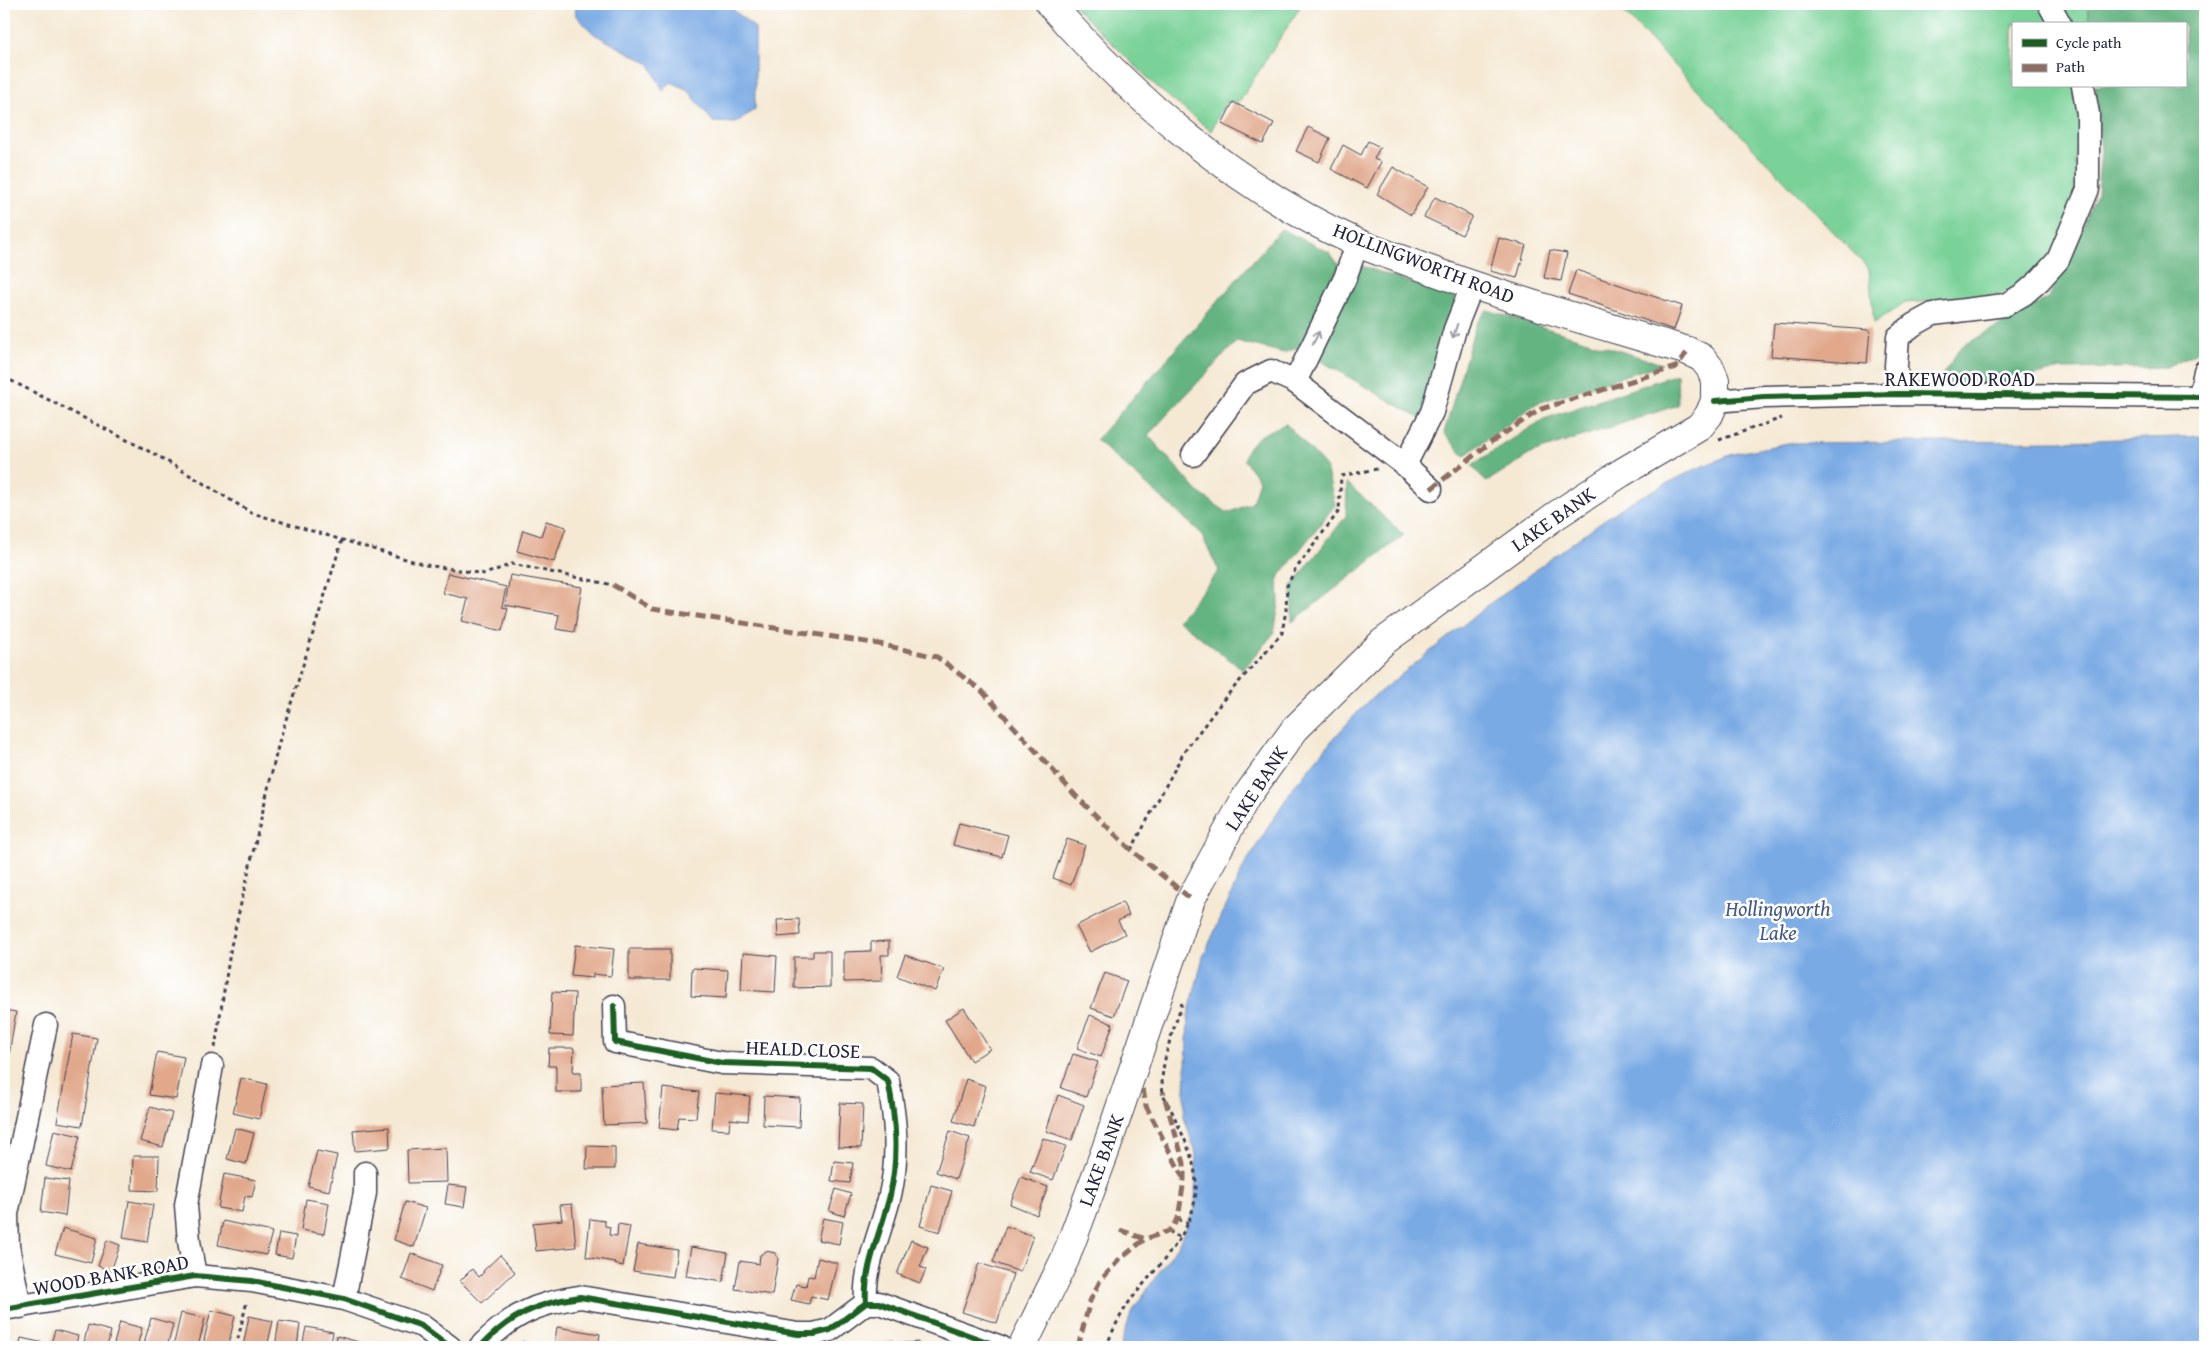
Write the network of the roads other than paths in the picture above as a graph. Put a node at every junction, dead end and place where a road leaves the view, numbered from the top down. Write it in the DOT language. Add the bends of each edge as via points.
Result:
graph roads {
  1 [pos="1050,4"];
  2 [pos="2049,4"];
  3 [pos="2059,22"];
  4 [pos="2083,88"];
  5 [pos="1358,242"];
  6 [pos="1472,286"];
  7 [pos="2205,371"];
  8 [pos="1295,382"];
  9 [pos="1898,394"];
  10 [pos="2203,396"];
  11 [pos="1715,401"];
  12 [pos="1193,456"];
  13 [pos="1405,464"];
  14 [pos="1431,489"];
  15 [pos="614,1006"];
  16 [pos="46,1025"];
  17 [pos="212,1066"];
  18 [pos="365,1173"];
  19 [pos="195,1276"];
  20 [pos="344,1299"];
  21 [pos="866,1303"];
  22 [pos="12,1308"];
  23 [pos="450,1347"];
  24 [pos="480,1347"];
  25 [pos="1001,1347"];
  26 [pos="1022,1347"];
  1 -- 5 [label="main road, HOLLINGWORTH ROAD" via="1155,108 1231,169 1294,209"];
  2 -- 3 [label="street"];
  4 -- 9 [label="street" via="2088,114 2088,190 2058,260 2024,294 2005,305 1933,314 1898,337"];
  5 -- 6 [label="main road, HOLLINGWORTH ROAD"];
  8 -- 5 [label="street, one-way" via="1345,278"];
  6 -- 11 [label="main road, HOLLINGWORTH ROAD" via="1695,354 1710,368 1715,380"];
  6 -- 13 [label="street, one-way" via="1455,328 1432,412"];
  7 -- 10 [label="street"];
  8 -- 12 [label="street" via="1271,370 1245,384"];
  8 -- 13 [label="street"];
  9 -- 10 [label="street, RAKEWOOD ROAD"];
  9 -- 11 [label="street, RAKEWOOD ROAD"];
  11 -- 26 [label="main road, LAKE BANK" via="1699,427 1555,516 1383,642 1289,737 1246,797 1191,899 1096,1176 1064,1259"];
  13 -- 14 [label="street"];
  15 -- 21 [label="street, HEALD CLOSE" via="614,1042 722,1063 871,1068 888,1081 895,1116 896,1166 864,1285"];
  16 -- 22 [label="street" via="7,1214"];
  17 -- 19 [label="street" via="186,1205"];
  18 -- 20 [label="street" via="365,1193"];
  19 -- 20 [label="street, WOOD BANK ROAD" via="252,1281"];
  19 -- 22 [label="street, WOOD BANK ROAD"];
  20 -- 23 [label="street, WOOD BANK ROAD" via="422,1326"];
  21 -- 24 [label="street" via="830,1330 798,1334 580,1297 551,1301 524,1312 495,1331"];
  21 -- 25 [label="street" via="879,1303"];
}
